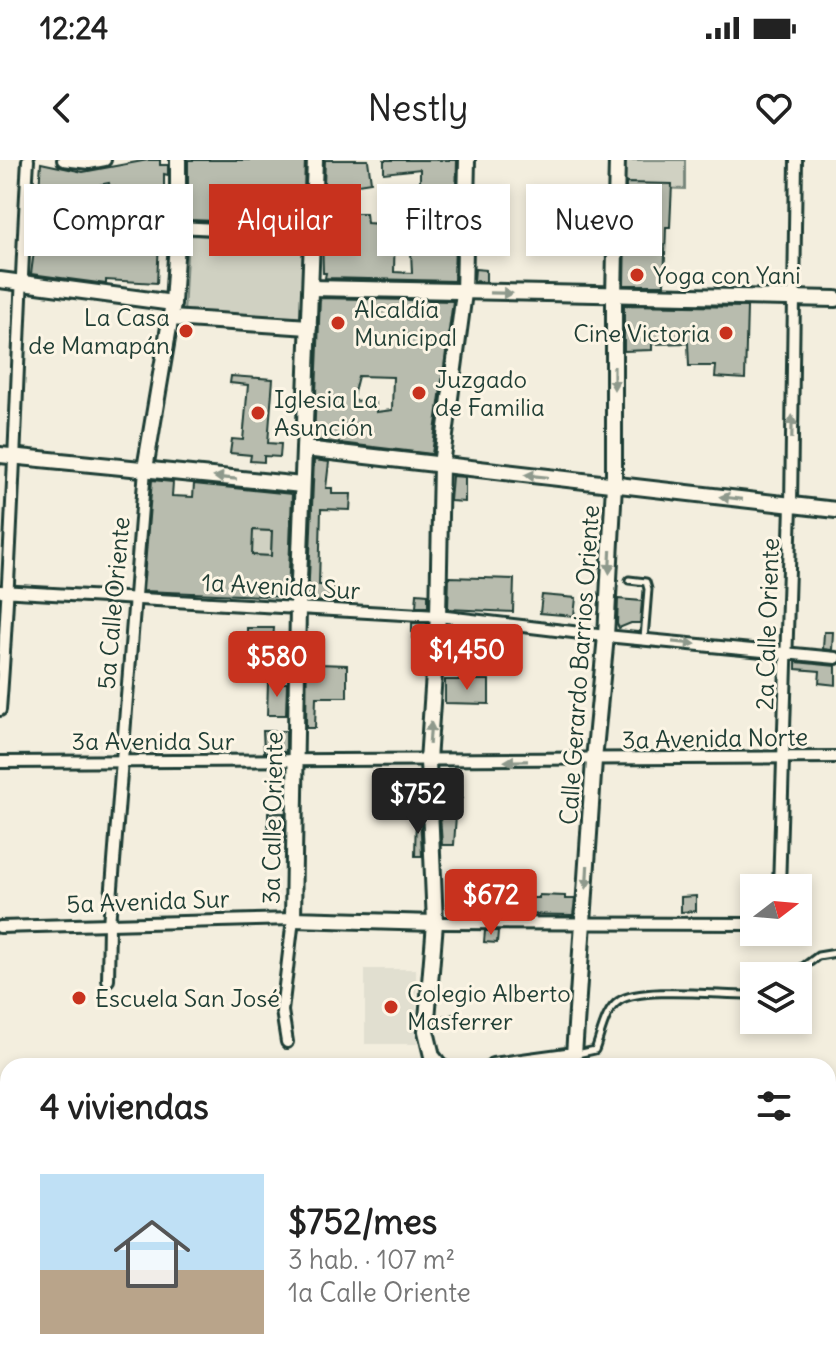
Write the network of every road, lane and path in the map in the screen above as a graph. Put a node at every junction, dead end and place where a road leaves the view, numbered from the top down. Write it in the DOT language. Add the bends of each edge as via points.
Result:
graph roads {
  1 [pos="28,160"];
  2 [pos="63,160"];
  3 [pos="105,160"];
  4 [pos="178,160"];
  5 [pos="315,160"];
  6 [pos="467,160"];
  7 [pos="617,160"];
  8 [pos="796,160"];
  9 [pos="178,184"];
  10 [pos="314,184"];
  11 [pos="176,256"];
  12 [pos="312,256"];
  13 [pos="0,280"];
  14 [pos="20,283"];
  15 [pos="311,288"];
  16 [pos="464,293"];
  17 [pos="614,296"];
  18 [pos="795,298"];
  19 [pos="836,299"];
  20 [pos="172,311"];
  21 [pos="309,327"];
  22 [pos="305,449"];
  23 [pos="6,455"];
  24 [pos="441,465"];
  25 [pos="145,469"];
  26 [pos="614,484"];
  27 [pos="302,485"];
  28 [pos="791,505"];
  29 [pos="836,510"];
  30 [pos="629,580"];
  31 [pos="4,591"];
  32 [pos="133,598"];
  33 [pos="298,607"];
  34 [pos="438,616"];
  35 [pos="606,636"];
  36 [pos="644,640"];
  37 [pos="786,653"];
  38 [pos="836,658"];
  39 [pos="0,710"];
  40 [pos="782,756"];
  41 [pos="836,757"];
  42 [pos="295,760"];
  43 [pos="594,760"];
  44 [pos="121,761"];
  45 [pos="428,761"];
  46 [pos="0,762"];
  47 [pos="779,874"];
  48 [pos="293,919"];
  49 [pos="435,923"];
  50 [pos="584,924"];
  51 [pos="740,924"];
  52 [pos="109,925"];
  53 [pos="0,927"];
  54 [pos="836,953"];
  55 [pos="810,962"];
  56 [pos="108,980"];
  57 [pos="740,995"];
  58 [pos="287,1042"];
  59 [pos="574,1055"];
  60 [pos="434,1058"];
  61 [pos="552,1058"];
  1 -- 14 [label="street"];
  2 -- 3 [label="street"];
  4 -- 9 [label="street"];
  5 -- 10 [label="street, 3a Calle Oriente"];
  6 -- 16 [label="street"];
  7 -- 17 [label="street, Calle Gerardo Barrios Oriente"];
  8 -- 18 [label="street, 2a Calle Oriente"];
  11 -- 20 [label="street"];
  12 -- 15 [label="street, 3a Calle Oriente"];
  13 -- 14 [label="street"];
  14 -- 20 [label="street"];
  14 -- 23 [label="street"];
  15 -- 16 [label="street"];
  15 -- 21 [label="street, 3a Calle Oriente"];
  16 -- 17 [label="street, one-way"];
  16 -- 24 [label="street"];
  17 -- 18 [label="street"];
  17 -- 26 [label="street, Calle Gerardo Barrios Oriente, one-way"];
  18 -- 19 [label="street"];
  28 -- 18 [label="street, 2a Calle Oriente, one-way"];
  20 -- 21 [label="street"];
  20 -- 25 [label="street"];
  21 -- 22 [label="street, 3a Calle Oriente"];
  22 -- 24 [label="street"];
  22 -- 27 [label="street, 3a Calle Oriente"];
  23 -- 25 [label="street"];
  23 -- 31 [label="street"];
  26 -- 24 [label="street, one-way"];
  24 -- 34 [label="street"];
  27 -- 25 [label="street, one-way"];
  25 -- 32 [label="street, 5a Calle Oriente"];
  28 -- 26 [label="street, one-way"];
  26 -- 35 [label="street, Calle Gerardo Barrios Oriente, one-way"];
  27 -- 33 [label="street, 3a Calle Oriente"];
  28 -- 29 [label="street"];
  28 -- 37 [label="street, 2a Calle Oriente"];
  30 -- 36 [label="lane" via="646,582 648,589"];
  31 -- 32 [label="street, 1a Avenida Sur"];
  31 -- 39 [label="street"];
  32 -- 33 [label="street, 1a Avenida Sur"];
  32 -- 44 [label="street, 5a Calle Oriente"];
  33 -- 34 [label="street, 1a Avenida Sur"];
  33 -- 42 [label="street, 3a Calle Oriente"];
  34 -- 35 [label="street, 1a Avenida Sur"];
  45 -- 34 [label="street, one-way"];
  35 -- 36 [label="street, 1a Avenida Sur"];
  35 -- 43 [label="street, Calle Gerardo Barrios Oriente"];
  36 -- 37 [label="street, 1a Avenida Sur, one-way"];
  37 -- 38 [label="street, 1a Avenida Sur"];
  37 -- 40 [label="street, 2a Calle Oriente"];
  40 -- 41 [label="street, 3a Avenida Norte"];
  40 -- 43 [label="street, 3a Avenida Norte"];
  40 -- 47 [label="street, 2a Calle Oriente"];
  42 -- 44 [label="street, 3a Avenida Sur"];
  42 -- 45 [label="street, 3a Avenida Sur"];
  42 -- 48 [label="street, 3a Calle Oriente"];
  43 -- 45 [label="street, 3a Avenida Sur, one-way"];
  43 -- 50 [label="street, Calle Gerardo Barrios Oriente, one-way"];
  44 -- 46 [label="street, 3a Avenida Sur"];
  44 -- 52 [label="street, 5a Calle Oriente"];
  45 -- 49 [label="street"];
  48 -- 49 [label="street, 5a Avenida Sur"];
  48 -- 52 [label="street, 5a Avenida Sur"];
  48 -- 58 [label="street, 3a Calle Oriente" via="282,1011"];
  49 -- 50 [label="street, 5a Avenida Sur"];
  49 -- 60 [label="street" via="426,1031"];
  50 -- 51 [label="street, 5a Avenida Sur"];
  50 -- 59 [label="street, Calle Gerardo Barrios Oriente"];
  52 -- 53 [label="street, 5a Avenida Sur"];
  52 -- 56 [label="street, 5a Calle Oriente"];
  54 -- 55 [label="lane"];
  57 -- 59 [label="lane" via="637,993 617,1002 595,1050"];
  59 -- 61 [label="street"];
}
